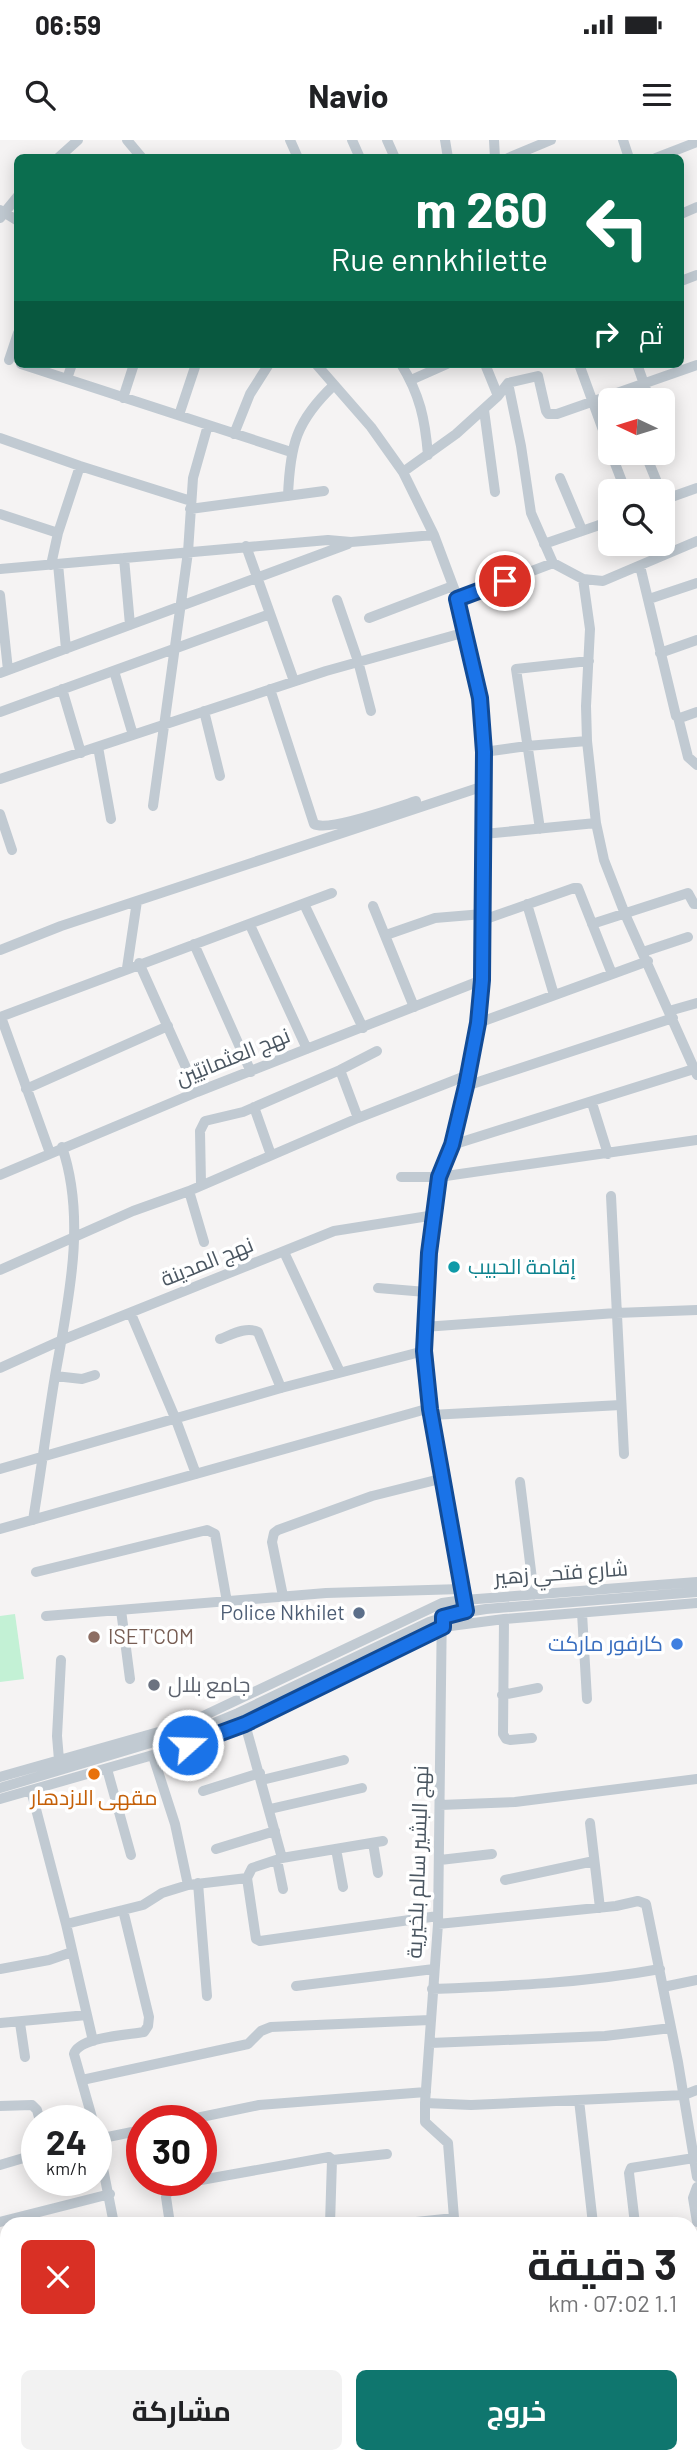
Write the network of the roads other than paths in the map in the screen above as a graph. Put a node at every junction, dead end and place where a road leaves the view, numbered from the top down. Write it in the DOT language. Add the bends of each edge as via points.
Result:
graph roads {
  1 [pos="78,140"];
  2 [pos="551,140"];
  3 [pos="697,142"];
  4 [pos="62,154"];
  5 [pos="518,154"];
  6 [pos="666,154"];
  7 [pos="14,200"];
  8 [pos="1,213"];
  9 [pos="697,365"];
  10 [pos="33,368"];
  11 [pos="71,368"];
  12 [pos="133,368"];
  13 [pos="196,368"];
  14 [pos="266,368"];
  15 [pos="319,368"];
  16 [pos="404,368"];
  17 [pos="438,368"];
  18 [pos="487,368"];
  19 [pos="580,368"];
  20 [pos="639,368"];
  21 [pos="67,379"];
  22 [pos="411,380"];
  23 [pos="508,383"];
  24 [pos="644,383"];
  25 [pos="334,386"];
  26 [pos="646,388"];
  27 [pos="498,397"];
  28 [pos="123,398"];
  29 [pos="592,402"];
  30 [pos="484,410"];
  31 [pos="179,415"];
  32 [pos="598,418"];
  33 [pos="208,425"];
  34 [pos="234,434"];
  35 [pos="0,438"];
  36 [pos="291,452"];
  37 [pos="428,455"];
  38 [pos="80,466"];
  39 [pos="403,472"];
  40 [pos="560,478"];
  41 [pos="697,488"];
  42 [pos="324,491"];
  43 [pos="495,492"];
  44 [pos="675,494"];
  45 [pos="288,496"];
  46 [pos="190,505"];
  47 [pos="0,514"];
  48 [pos="598,525"];
  49 [pos="582,530"];
  50 [pos="58,533"];
  51 [pos="434,535"];
  52 [pos="697,541"];
  53 [pos="351,542"];
  54 [pos="544,544"];
  55 [pos="246,547"];
  56 [pos="188,552"];
  57 [pos="124,558"];
  58 [pos="553,563"];
  59 [pos="55,564"];
  60 [pos="640,566"];
  61 [pos="0,569"];
  62 [pos="258,578"];
  63 [pos="583,579"];
  64 [pos="697,583"];
  65 [pos="453,586"];
  66 [pos="0,595"];
  67 [pos="457,599"];
  68 [pos="649,599"];
  69 [pos="337,600"];
  70 [pos="181,606"];
  71 [pos="270,614"];
  72 [pos="369,618"];
  73 [pos="130,625"];
  74 [pos="466,632"];
  75 [pos="697,640"];
  76 [pos="176,648"];
  77 [pos="66,649"];
  78 [pos="660,653"];
  79 [pos="358,661"];
  80 [pos="589,662"];
  81 [pos="114,671"];
  82 [pos="4,672"];
  83 [pos="294,681"];
  84 [pos="62,689"];
  85 [pos="270,690"];
  86 [pos="204,711"];
  87 [pos="371,711"];
  88 [pos="0,712"];
  89 [pos="697,712"];
  90 [pos="678,717"];
  91 [pos="164,725"];
  92 [pos="133,735"];
  93 [pos="587,741"];
  94 [pos="527,746"];
  95 [pos="98,747"];
  96 [pos="484,752"];
  97 [pos="81,753"];
  98 [pos="697,765"];
  99 [pos="220,776"];
  100 [pos="0,779"];
  101 [pos="484,786"];
  102 [pos="447,798"];
  103 [pos="153,806"];
  104 [pos="0,814"];
  105 [pos="111,819"];
  106 [pos="596,823"];
  107 [pos="540,829"];
  108 [pos="484,834"];
  109 [pos="12,850"];
  110 [pos="332,893"];
  111 [pos="137,901"];
  112 [pos="304,904"];
  113 [pos="527,904"];
  114 [pos="697,904"];
  115 [pos="373,906"];
  116 [pos="625,914"];
  117 [pos="483,917"];
  118 [pos="592,924"];
  119 [pos="250,925"];
  120 [pos="386,935"];
  121 [pos="688,937"];
  122 [pos="194,944"];
  123 [pos="0,950"];
  124 [pos="645,957"];
  125 [pos="139,963"];
  126 [pos="127,968"];
  127 [pos="612,974"];
  128 [pos="482,980"];
  129 [pos="554,995"];
  130 [pos="697,1003"];
  131 [pos="414,1007"];
  132 [pos="671,1014"];
  133 [pos="1,1017"];
  134 [pos="478,1023"];
  135 [pos="168,1026"];
  136 [pos="363,1028"];
  137 [pos="307,1049"];
  138 [pos="377,1051"];
  139 [pos="340,1070"];
  140 [pos="696,1071"];
  141 [pos="251,1072"];
  142 [pos="467,1080"];
  143 [pos="26,1088"];
  144 [pos="197,1092"];
  145 [pos="592,1103"];
  146 [pos="254,1107"];
  147 [pos="358,1118"];
  148 [pos="697,1140"];
  149 [pos="452,1145"];
  150 [pos="62,1147"];
  151 [pos="50,1153"];
  152 [pos="608,1154"];
  153 [pos="271,1155"];
  154 [pos="0,1175"];
  155 [pos="401,1177"];
  156 [pos="439,1177"];
  157 [pos="201,1184"];
  158 [pos="188,1191"];
  159 [pos="611,1196"];
  160 [pos="435,1215"];
  161 [pos="75,1236"];
  162 [pos="204,1242"];
  163 [pos="284,1252"];
  164 [pos="0,1270"];
  165 [pos="378,1288"];
  166 [pos="425,1292"];
  167 [pos="697,1310"];
  168 [pos="616,1312"];
  169 [pos="131,1314"];
  170 [pos="424,1327"];
  171 [pos="220,1339"];
  172 [pos="62,1340"];
  173 [pos="424,1351"];
  174 [pos="0,1368"];
  175 [pos="340,1372"];
  176 [pos="96,1375"];
  177 [pos="55,1376"];
  178 [pos="281,1388"];
  179 [pos="621,1405"];
  180 [pos="430,1412"];
  181 [pos="176,1420"];
  182 [pos="624,1454"];
  183 [pos="43,1458"];
  184 [pos="0,1469"];
  185 [pos="196,1474"];
  186 [pos="444,1478"];
  187 [pos="520,1482"];
  188 [pos="33,1520"];
  189 [pos="0,1529"];
  190 [pos="36,1572"];
  191 [pos="697,1582"];
  192 [pos="697,1591"];
  193 [pos="534,1595"];
  194 [pos="284,1596"];
  195 [pos="227,1602"];
  196 [pos="442,1603"];
  197 [pos="697,1603"];
  198 [pos="465,1606"];
  199 [pos="121,1610"];
  200 [pos="582,1613"];
  201 [pos="47,1616"];
  202 [pos="504,1619"];
  203 [pos="443,1622"];
  204 [pos="61,1660"];
  205 [pos="130,1679"];
  206 [pos="538,1688"];
  207 [pos="502,1695"];
  208 [pos="587,1699"];
  209 [pos="245,1724"];
  210 [pos="532,1738"];
  211 [pos="153,1756"];
  212 [pos="59,1760"];
  213 [pos="344,1760"];
  214 [pos="107,1769"];
  215 [pos="0,1777"];
  216 [pos="261,1777"];
  217 [pos="697,1779"];
  218 [pos="0,1788"];
  219 [pos="362,1788"];
  220 [pos="31,1790"];
  221 [pos="203,1790"];
  222 [pos="0,1799"];
  223 [pos="440,1805"];
  224 [pos="270,1809"];
  225 [pos="590,1823"];
  226 [pos="275,1831"];
  227 [pos="216,1849"];
  228 [pos="336,1849"];
  229 [pos="492,1854"];
  230 [pos="131,1855"];
  231 [pos="279,1859"];
  232 [pos="440,1860"];
  233 [pos="594,1861"];
  234 [pos="378,1873"];
  235 [pos="247,1878"];
  236 [pos="505,1880"];
  237 [pos="193,1884"];
  238 [pos="343,1887"];
  239 [pos="283,1889"];
  240 [pos="600,1908"];
  241 [pos="123,1910"];
  242 [pos="438,1920"];
  243 [pos="66,1924"];
  244 [pos="72,1952"];
  245 [pos="0,1969"];
  246 [pos="434,1969"];
  247 [pos="660,1969"];
  248 [pos="697,1980"];
  249 [pos="296,1986"];
  250 [pos="663,1987"];
  251 [pos="432,1989"];
  252 [pos="207,1996"];
  253 [pos="87,2015"];
  254 [pos="430,2020"];
  255 [pos="0,2023"];
  256 [pos="20,2023"];
  257 [pos="671,2028"];
  258 [pos="93,2041"];
  259 [pos="430,2043"];
  260 [pos="25,2057"];
  261 [pos="82,2080"];
  262 [pos="697,2090"];
  263 [pos="684,2095"];
  264 [pos="426,2098"];
  265 [pos="579,2100"];
  266 [pos="21,2105"];
  267 [pos="89,2105"];
  268 [pos="0,2106"];
  269 [pos="217,2114"];
  270 [pos="693,2123"];
  271 [pos="387,2154"];
  272 [pos="694,2158"];
  273 [pos="21,2159"];
  274 [pos="332,2161"];
  275 [pos="0,2165"];
  276 [pos="217,2177"];
  277 [pos="697,2177"];
  278 [pos="697,2187"];
  279 [pos="102,2196"];
  280 [pos="110,2196"];
  281 [pos="166,2196"];
  282 [pos="20,2217"];
  283 [pos="113,2217"];
  284 [pos="169,2217"];
  285 [pos="330,2217"];
  286 [pos="454,2217"];
  287 [pos="592,2217"];
  288 [pos="634,2217"];
  289 [pos="696,2217"];
  1 -- 4 [label="street"];
  2 -- 5 [label="street"];
  3 -- 6 [label="street"];
  7 -- 8 [label="street"];
  9 -- 24 [label="street"];
  10 -- 21 [label="street"];
  11 -- 21 [label="street"];
  12 -- 28 [label="street"];
  13 -- 31 [label="street"];
  14 -- 34 [label="street"];
  15 -- 25 [label="street"];
  16 -- 22 [label="street"];
  17 -- 22 [label="street"];
  18 -- 27 [label="street"];
  19 -- 29 [label="street"];
  20 -- 24 [label="street"];
  21 -- 28 [label="street"];
  22 -- 37 [label="street" via="425,421"];
  23 -- 27 [label="street"];
  23 -- 29 [label="street" via="538,376 546,411 552,414"];
  23 -- 54 [label="street" via="531,513"];
  24 -- 26 [label="street"];
  24 -- 29 [label="street"];
  25 -- 36 [label="street" via="307,414"];
  25 -- 39 [label="street"];
  27 -- 30 [label="street"];
  28 -- 31 [label="street"];
  29 -- 32 [label="street"];
  30 -- 37 [label="street"];
  30 -- 43 [label="street"];
  31 -- 33 [label="street"];
  33 -- 34 [label="street"];
  33 -- 46 [label="street"];
  34 -- 36 [label="street"];
  35 -- 38 [label="street"];
  36 -- 45 [label="street"];
  37 -- 39 [label="street"];
  38 -- 46 [label="street"];
  38 -- 50 [label="street"];
  39 -- 51 [label="street"];
  40 -- 49 [label="street"];
  41 -- 44 [label="street"];
  42 -- 45 [label="street"];
  45 -- 46 [label="street"];
  46 -- 56 [label="street"];
  47 -- 50 [label="street"];
  48 -- 49 [label="street"];
  49 -- 54 [label="street"];
  50 -- 59 [label="street"];
  51 -- 53 [label="street"];
  51 -- 65 [label="street"];
  52 -- 60 [label="street"];
  53 -- 55 [label="street"];
  53 -- 62 [label="street"];
  54 -- 58 [label="street"];
  55 -- 56 [label="street"];
  55 -- 62 [label="street"];
  56 -- 57 [label="street"];
  56 -- 70 [label="street"];
  57 -- 59 [label="street"];
  57 -- 73 [label="street"];
  58 -- 63 [label="street"];
  58 -- 67 [label="street"];
  59 -- 61 [label="street"];
  59 -- 77 [label="street"];
  60 -- 63 [label="street" via="603,581"];
  60 -- 68 [label="street"];
  62 -- 70 [label="street"];
  62 -- 71 [label="street"];
  63 -- 80 [label="street"];
  64 -- 68 [label="street"];
  65 -- 67 [label="street"];
  65 -- 72 [label="street"];
  66 -- 82 [label="street"];
  67 -- 74 [label="street"];
  68 -- 78 [label="street"];
  69 -- 79 [label="street"];
  70 -- 73 [label="street"];
  70 -- 76 [label="street"];
  71 -- 76 [label="street"];
  71 -- 83 [label="street"];
  73 -- 77 [label="street"];
  74 -- 79 [label="street"];
  74 -- 96 [label="street" via="480,698"];
  75 -- 78 [label="street"];
  76 -- 81 [label="street"];
  76 -- 91 [label="street"];
  77 -- 82 [label="street"];
  78 -- 90 [label="street"];
  79 -- 83 [label="street"];
  79 -- 87 [label="street"];
  80 -- 93 [label="street"];
  80 -- 94 [label="street" via="516,670"];
  81 -- 84 [label="street"];
  81 -- 92 [label="street"];
  83 -- 85 [label="street"];
  84 -- 88 [label="street"];
  84 -- 97 [label="street"];
  85 -- 86 [label="street"];
  85 -- 102 [label="street" via="317,827 417,801"];
  86 -- 91 [label="street"];
  86 -- 99 [label="street"];
  89 -- 90 [label="street"];
  90 -- 98 [label="street" via="688,757"];
  91 -- 92 [label="street"];
  91 -- 103 [label="street"];
  92 -- 95 [label="street"];
  93 -- 94 [label="street"];
  93 -- 106 [label="street"];
  94 -- 96 [label="street"];
  94 -- 107 [label="street"];
  95 -- 97 [label="street"];
  95 -- 105 [label="street"];
  96 -- 101 [label="street"];
  97 -- 100 [label="street"];
  101 -- 102 [label="street"];
  101 -- 108 [label="street"];
  102 -- 111 [label="street"];
  104 -- 109 [label="street"];
  106 -- 107 [label="street"];
  106 -- 116 [label="street" via="604,860"];
  107 -- 108 [label="street"];
  108 -- 117 [label="street"];
  110 -- 112 [label="street"];
  111 -- 123 [label="street"];
  111 -- 126 [label="street"];
  112 -- 119 [label="street"];
  112 -- 136 [label="street"];
  113 -- 117 [label="street"];
  113 -- 118 [label="street" via="576,888"];
  113 -- 129 [label="street"];
  114 -- 116 [label="street" via="688,893"];
  115 -- 120 [label="street"];
  116 -- 118 [label="street"];
  116 -- 124 [label="street"];
  117 -- 120 [label="street" via="435,918"];
  117 -- 128 [label="street"];
  118 -- 127 [label="street"];
  119 -- 122 [label="street"];
  119 -- 137 [label="street"];
  120 -- 131 [label="street"];
  121 -- 124 [label="street"];
  122 -- 125 [label="street"];
  122 -- 141 [label="street"];
  124 -- 127 [label="street"];
  124 -- 132 [label="street"];
  125 -- 126 [label="street"];
  125 -- 135 [label="street"];
  126 -- 133 [label="street"];
  127 -- 129 [label="street"];
  128 -- 131 [label="street, نهج العثمانيّين"];
  128 -- 134 [label="street"];
  129 -- 134 [label="street"];
  130 -- 132 [label="street"];
  131 -- 136 [label="street, نهج العثمانيّين"];
  132 -- 140 [label="street"];
  132 -- 142 [label="street"];
  133 -- 143 [label="street"];
  134 -- 142 [label="street"];
  135 -- 143 [label="street"];
  135 -- 144 [label="street"];
  136 -- 137 [label="street, نهج العثمانيّين"];
  137 -- 141 [label="street, نهج العثمانيّين"];
  138 -- 139 [label="street"];
  139 -- 146 [label="street"];
  139 -- 147 [label="street"];
  140 -- 145 [label="street"];
  141 -- 144 [label="street, نهج العثمانيّين"];
  142 -- 147 [label="street"];
  142 -- 149 [label="street"];
  143 -- 151 [label="street"];
  144 -- 150 [label="street, نهج العثمانيّين"];
  145 -- 149 [label="street"];
  145 -- 152 [label="street"];
  146 -- 153 [label="street"];
  146 -- 157 [label="street" via="202,1124"];
  147 -- 153 [label="street"];
  148 -- 152 [label="street"];
  149 -- 156 [label="street"];
  150 -- 151 [label="street, نهج العثمانيّين"];
  150 -- 161 [label="street" via="73,1191"];
  151 -- 154 [label="street, نهج العثمانيّين"];
  152 -- 156 [label="street"];
  153 -- 157 [label="street"];
  155 -- 156 [label="street"];
  156 -- 160 [label="street"];
  157 -- 158 [label="street"];
  158 -- 161 [label="street"];
  158 -- 162 [label="street"];
  159 -- 168 [label="street"];
  160 -- 163 [label="street, نهج المدينة" via="348,1227"];
  160 -- 166 [label="street"];
  161 -- 164 [label="street"];
  161 -- 172 [label="street"];
  163 -- 169 [label="street, نهج المدينة"];
  163 -- 175 [label="street"];
  165 -- 166 [label="street"];
  166 -- 170 [label="street"];
  167 -- 168 [label="street"];
  168 -- 170 [label="street"];
  168 -- 179 [label="street"];
  169 -- 172 [label="street, نهج المدينة"];
  169 -- 181 [label="street"];
  170 -- 173 [label="street"];
  171 -- 178 [label="street" via="250,1329 258,1332"];
  172 -- 174 [label="street, نهج المدينة"];
  172 -- 177 [label="street"];
  173 -- 175 [label="street"];
  173 -- 180 [label="street"];
  175 -- 178 [label="street"];
  176 -- 177 [label="street" via="82,1379"];
  177 -- 183 [label="street"];
  178 -- 181 [label="street"];
  179 -- 180 [label="street"];
  179 -- 182 [label="street"];
  180 -- 185 [label="street"];
  180 -- 186 [label="street"];
  181 -- 183 [label="street"];
  181 -- 185 [label="street"];
  183 -- 184 [label="street"];
  183 -- 188 [label="street"];
  185 -- 188 [label="street"];
  186 -- 194 [label="street" via="372,1496 278,1530 272,1542"];
  186 -- 198 [label="street"];
  187 -- 193 [label="street"];
  188 -- 189 [label="street"];
  190 -- 195 [label="street" via="207,1530 215,1534"];
  191 -- 193 [label="street, شارع فتحي زهير"];
  192 -- 198 [label="street, شارع فتحي زهير"];
  193 -- 198 [label="street, شارع فتحي زهير"];
  194 -- 195 [label="street"];
  194 -- 198 [label="street" via="369,1591"];
  195 -- 199 [label="street"];
  196 -- 198 [label="street, شارع فتحي زهير"];
  196 -- 203 [label="street, نهج البشير سالم بلخيرية"];
  196 -- 212 [label="street, شارع فتحي زهير" via="199,1718"];
  197 -- 200 [label="street"];
  198 -- 202 [label="street"];
  198 -- 203 [label="street, شارع فتحي زهير"];
  199 -- 201 [label="street"];
  199 -- 205 [label="street"];
  200 -- 202 [label="street"];
  200 -- 208 [label="street"];
  202 -- 207 [label="street"];
  203 -- 209 [label="street"];
  203 -- 218 [label="street, شارع فتحي زهير" via="204,1727"];
  203 -- 223 [label="street, نهج البشير سالم بلخيرية"];
  204 -- 212 [label="street"];
  206 -- 207 [label="street"];
  207 -- 210 [label="street" via="504,1737"];
  209 -- 211 [label="street"];
  209 -- 216 [label="street"];
  211 -- 214 [label="street"];
  211 -- 237 [label="street"];
  212 -- 215 [label="street, شارع فتحي زهير"];
  213 -- 216 [label="street"];
  214 -- 220 [label="street"];
  214 -- 230 [label="street"];
  216 -- 221 [label="street"];
  216 -- 224 [label="street"];
  217 -- 223 [label="street" via="515,1802"];
  219 -- 224 [label="street"];
  220 -- 222 [label="street"];
  220 -- 243 [label="street"];
  223 -- 232 [label="street, نهج البشير سالم بلخيرية"];
  224 -- 226 [label="street"];
  225 -- 233 [label="street"];
  226 -- 227 [label="street"];
  226 -- 231 [label="street"];
  228 -- 231 [label="street"];
  228 -- 234 [label="street" via="378,1842"];
  228 -- 238 [label="street"];
  229 -- 232 [label="street"];
  231 -- 235 [label="street" via="252,1868"];
  231 -- 239 [label="street"];
  232 -- 242 [label="street, نهج البشير سالم بلخيرية"];
  233 -- 236 [label="street"];
  233 -- 240 [label="street"];
  235 -- 237 [label="street"];
  235 -- 242 [label="street" via="260,1941"];
  237 -- 241 [label="street"];
  237 -- 252 [label="street"];
  240 -- 242 [label="street"];
  240 -- 247 [label="street" via="638,1901 646,1904"];
  241 -- 243 [label="street"];
  241 -- 258 [label="street" via="148,2026 144,2032"];
  242 -- 246 [label="street, نهج البشير سالم بلخيرية"];
  243 -- 244 [label="street"];
  244 -- 245 [label="street"];
  244 -- 253 [label="street"];
  246 -- 249 [label="street"];
  246 -- 251 [label="street, نهج البشير سالم بلخيرية"];
  247 -- 250 [label="street"];
  247 -- 251 [label="street" via="598,1979"];
  248 -- 250 [label="street"];
  250 -- 257 [label="street"];
  251 -- 254 [label="street, نهج البشير سالم بلخيرية"];
  253 -- 256 [label="street"];
  253 -- 258 [label="street"];
  254 -- 259 [label="street, نهج البشير سالم بلخيرية"];
  254 -- 261 [label="street" via="271,2026 248,2043"];
  255 -- 256 [label="street"];
  256 -- 260 [label="street"];
  257 -- 259 [label="street" via="605,2036"];
  257 -- 263 [label="street"];
  258 -- 261 [label="street" via="75,2050"];
  259 -- 264 [label="street, نهج البشير سالم بلخيرية"];
  261 -- 267 [label="street"];
  262 -- 263 [label="street"];
  263 -- 265 [label="street"];
  263 -- 270 [label="street"];
  264 -- 265 [label="street" via="471,2105"];
  264 -- 269 [label="street" via="259,2105"];
  264 -- 286 [label="street" via="425,2122 448,2143"];
  265 -- 287 [label="street"];
  266 -- 268 [label="street"];
  270 -- 272 [label="street"];
  271 -- 274 [label="street"];
  272 -- 277 [label="street"];
  272 -- 288 [label="street" via="631,2168"];
  273 -- 275 [label="street"];
  274 -- 276 [label="street" via="326,2157"];
  274 -- 285 [label="street"];
  278 -- 289 [label="street" via="693,2198"];
  279 -- 282 [label="street"];
  280 -- 283 [label="street"];
  281 -- 284 [label="street"];
}
